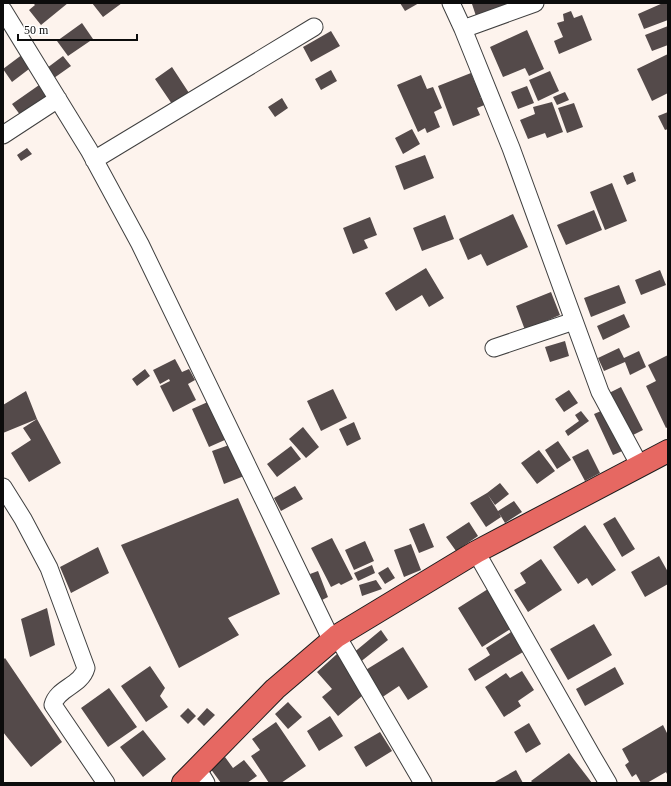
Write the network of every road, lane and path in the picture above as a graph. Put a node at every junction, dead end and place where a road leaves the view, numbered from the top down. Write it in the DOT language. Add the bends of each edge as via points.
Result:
graph roads {
  1 [pos="451,3"];
  2 [pos="536,3"];
  3 [pos="3,10"];
  4 [pos="314,26"];
  5 [pos="463,28"];
  6 [pos="58,99"];
  7 [pos="3,135"];
  8 [pos="94,160"];
  9 [pos="574,321"];
  10 [pos="494,348"];
  11 [pos="668,451"];
  12 [pos="640,466"];
  13 [pos="3,487"];
  14 [pos="476,552"];
  15 [pos="335,639"];
  16 [pos="195,778"];
  17 [pos="106,783"];
  18 [pos="423,783"];
  19 [pos="608,783"];
  1 -- 5 [label="street"];
  2 -- 5 [label="street"];
  3 -- 6 [label="street"];
  4 -- 8 [label="street"];
  5 -- 9 [label="street" via="511,148"];
  6 -- 7 [label="street"];
  6 -- 8 [label="street"];
  8 -- 15 [label="street" via="140,244"];
  9 -- 10 [label="street"];
  9 -- 12 [label="street" via="600,392"];
  11 -- 12 [label="highway"];
  12 -- 14 [label="highway"];
  13 -- 17 [label="street" via="49,568 86,668 81,678 59,695 53,705"];
  14 -- 15 [label="highway"];
  14 -- 19 [label="street"];
  15 -- 16 [label="highway" via="276,689"];
  15 -- 18 [label="street"];
}
